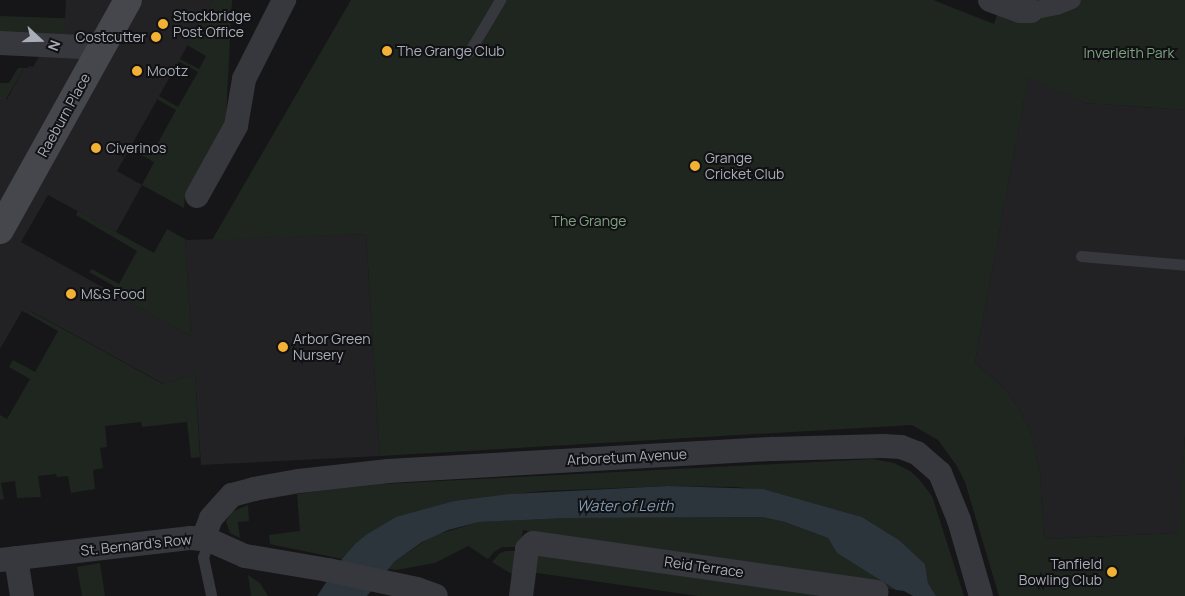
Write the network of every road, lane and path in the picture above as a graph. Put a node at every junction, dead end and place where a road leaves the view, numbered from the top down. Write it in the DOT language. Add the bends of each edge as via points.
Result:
graph roads {
  1 [pos="128,0"];
  2 [pos="284,0"];
  3 [pos="500,0"];
  4 [pos="990,0"];
  5 [pos="1072,0"];
  6 [pos="1031,11"];
  7 [pos="0,43"];
  8 [pos="470,52"];
  9 [pos="97,54"];
  10 [pos="197,196"];
  11 [pos="0,230"];
  12 [pos="1081,256"];
  13 [pos="1185,265"];
  14 [pos="206,540"];
  15 [pos="8,559"];
  16 [pos="877,592"];
  17 [pos="22,596"];
  18 [pos="211,596"];
  19 [pos="436,596"];
  20 [pos="521,596"];
  21 [pos="982,596"];
  1 -- 9 [label="main road, Raeburn Place"];
  2 -- 10 [label="street" via="244,79 236,126"];
  3 -- 8 [label="lane"];
  4 -- 6 [label="street" via="1020,11"];
  5 -- 6 [label="street"];
  7 -- 9 [label="street" via="82,47"];
  9 -- 11 [label="main road, Raeburn Place"];
  12 -- 13 [label="lane"];
  14 -- 15 [label="street, St. Bernard's Row" via="181,538"];
  14 -- 18 [label="lane" via="203,557"];
  14 -- 19 [label="street, St. Bernard's Row" via="245,556 328,570"];
  14 -- 21 [label="street, Arboretum Avenue" via="211,518 232,495 299,481 412,469 764,450 901,447 917,453 940,474"];
  15 -- 17 [label="street"];
  16 -- 20 [label="street, Reid Terrace" via="530,544"];
}
